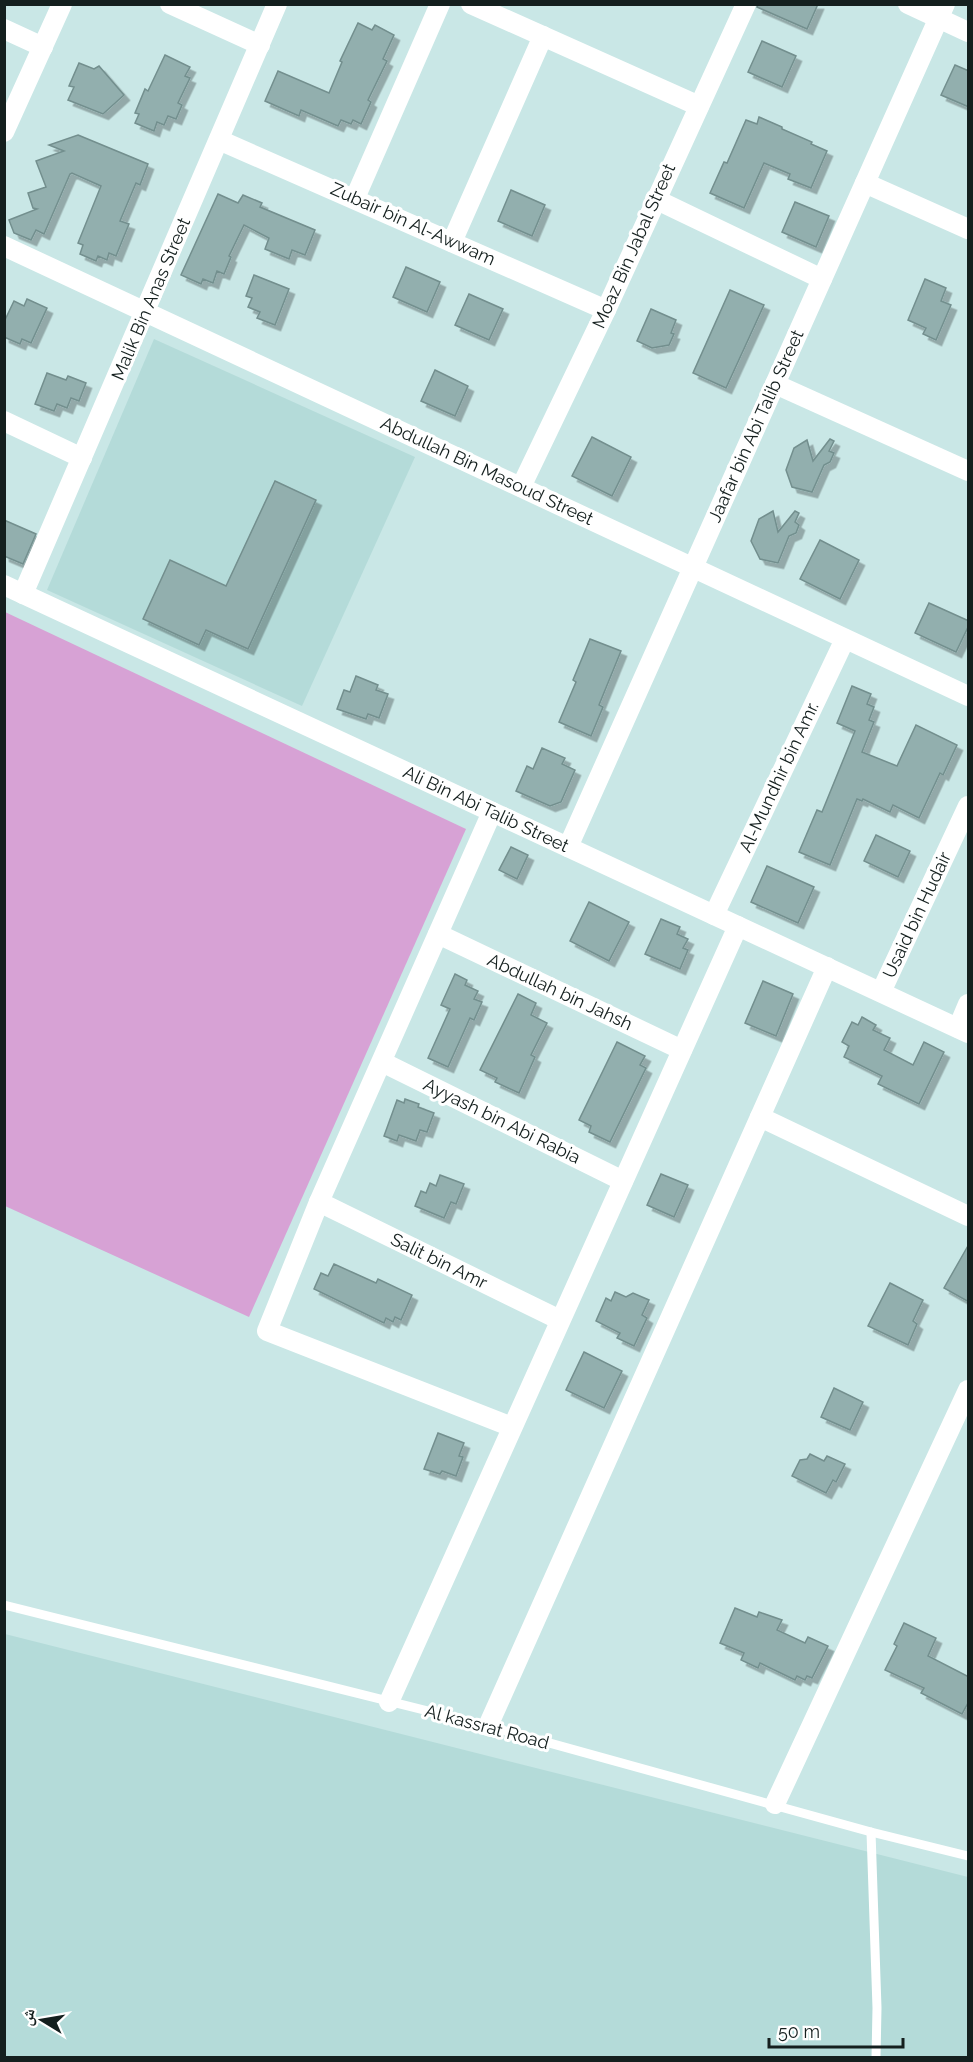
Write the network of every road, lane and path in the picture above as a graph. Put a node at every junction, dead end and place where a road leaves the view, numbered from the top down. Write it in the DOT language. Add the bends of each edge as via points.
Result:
graph roads {
  1 [pos="62,4"];
  2 [pos="170,4"];
  3 [pos="277,4"];
  4 [pos="441,4"];
  5 [pos="471,4"];
  6 [pos="746,4"];
  7 [pos="908,4"];
  8 [pos="942,11"];
  9 [pos="4,29"];
  10 [pos="969,32"];
  11 [pos="543,36"];
  12 [pos="260,45"];
  13 [pos="43,47"];
  14 [pos="699,106"];
  15 [pos="4,132"];
  16 [pos="219,140"];
  17 [pos="865,183"];
  18 [pos="355,198"];
  19 [pos="656,199"];
  20 [pos="969,230"];
  21 [pos="452,242"];
  22 [pos="4,246"];
  23 [pos="822,279"];
  24 [pos="606,310"];
  25 [pos="145,312"];
  26 [pos="775,384"];
  27 [pos="4,421"];
  28 [pos="82,458"];
  29 [pos="969,471"];
  30 [pos="521,488"];
  31 [pos="693,568"];
  32 [pos="4,585"];
  33 [pos="23,594"];
  34 [pos="845,639"];
  35 [pos="969,696"];
  36 [pos="969,806"];
  37 [pos="492,812"];
  38 [pos="568,847"];
  39 [pos="714,915"];
  40 [pos="738,926"];
  41 [pos="438,934"];
  42 [pos="827,967"];
  43 [pos="881,992"];
  44 [pos="969,1004"];
  45 [pos="963,1031"];
  46 [pos="682,1050"];
  47 [pos="382,1062"];
  48 [pos="760,1117"];
  49 [pos="623,1181"];
  50 [pos="320,1203"];
  51 [pos="969,1216"];
  52 [pos="560,1320"];
  53 [pos="966,1400"];
  54 [pos="512,1427"];
  55 [pos="4,1605"];
  56 [pos="389,1702"];
  57 [pos="488,1726"];
  58 [pos="775,1804"];
  59 [pos="871,1832"];
  60 [pos="969,1856"];
  61 [pos="876,2058"];
  1 -- 13 [label="street"];
  2 -- 12 [label="street"];
  3 -- 12 [label="street, Malik Bin Anas Street"];
  4 -- 18 [label="street"];
  5 -- 11 [label="street"];
  6 -- 14 [label="street, Moaz Bin Jabal Street"];
  7 -- 8 [label="street"];
  8 -- 10 [label="street"];
  8 -- 17 [label="street, Jaafar bin Abi Talib Street"];
  9 -- 13 [label="street"];
  11 -- 14 [label="street"];
  11 -- 21 [label="street"];
  12 -- 16 [label="street, Malik Bin Anas Street"];
  13 -- 15 [label="street"];
  14 -- 19 [label="street, Moaz Bin Jabal Street"];
  16 -- 18 [label="street, Zubair bin Al-Awwam"];
  16 -- 25 [label="street, Malik Bin Anas Street"];
  17 -- 20 [label="street"];
  17 -- 23 [label="street, Jaafar bin Abi Talib Street"];
  18 -- 21 [label="street, Zubair bin Al-Awwam"];
  19 -- 23 [label="street"];
  19 -- 24 [label="street, Moaz Bin Jabal Street"];
  21 -- 24 [label="street, Zubair bin Al-Awwam"];
  22 -- 25 [label="street, Abdullah Bin Masoud Street"];
  23 -- 26 [label="street, Jaafar bin Abi Talib Street"];
  24 -- 30 [label="street, Moaz Bin Jabal Street"];
  25 -- 28 [label="street, Malik Bin Anas Street"];
  25 -- 30 [label="street, Abdullah Bin Masoud Street"];
  26 -- 29 [label="street"];
  26 -- 31 [label="street, Jaafar bin Abi Talib Street"];
  27 -- 28 [label="street"];
  28 -- 33 [label="street, Malik Bin Anas Street"];
  30 -- 31 [label="street, Abdullah Bin Masoud Street"];
  31 -- 34 [label="street, Abdullah Bin Masoud Street"];
  31 -- 38 [label="street, Jaafar bin Abi Talib Street"];
  32 -- 33 [label="street, Ali Bin Abi Talib Street"];
  33 -- 37 [label="street, Ali Bin Abi Talib Street"];
  34 -- 35 [label="street, Abdullah Bin Masoud Street"];
  34 -- 39 [label="street, Al-Mundhir bin Amr."];
  36 -- 43 [label="street, Usaid bin Hudair"];
  37 -- 38 [label="street, Ali Bin Abi Talib Street"];
  37 -- 41 [label="street"];
  38 -- 39 [label="street, Ali Bin Abi Talib Street"];
  39 -- 40 [label="street, Ali Bin Abi Talib Street"];
  40 -- 42 [label="street, Ali Bin Abi Talib Street"];
  40 -- 46 [label="street"];
  41 -- 46 [label="street, Abdullah bin Jahsh"];
  41 -- 47 [label="street"];
  42 -- 43 [label="street, Ali Bin Abi Talib Street"];
  42 -- 48 [label="street"];
  43 -- 45 [label="street, Ali Bin Abi Talib Street"];
  44 -- 45 [label="street"];
  46 -- 49 [label="street"];
  47 -- 49 [label="street, Ayyash bin Abi Rabia"];
  47 -- 50 [label="street"];
  48 -- 51 [label="street"];
  48 -- 57 [label="street"];
  49 -- 52 [label="street"];
  50 -- 52 [label="street, Salit bin Amr"];
  50 -- 54 [label="street" via="267,1331"];
  52 -- 54 [label="street"];
  53 -- 58 [label="street"];
  54 -- 56 [label="street"];
  55 -- 56 [label="lane, Al kassrat Road"];
  56 -- 57 [label="lane, Al kassrat Road"];
  57 -- 58 [label="lane, Al kassrat Road"];
  58 -- 59 [label="lane, Al kassrat Road"];
  59 -- 60 [label="lane, Al kassrat Road"];
  59 -- 61 [label="lane"];
}
